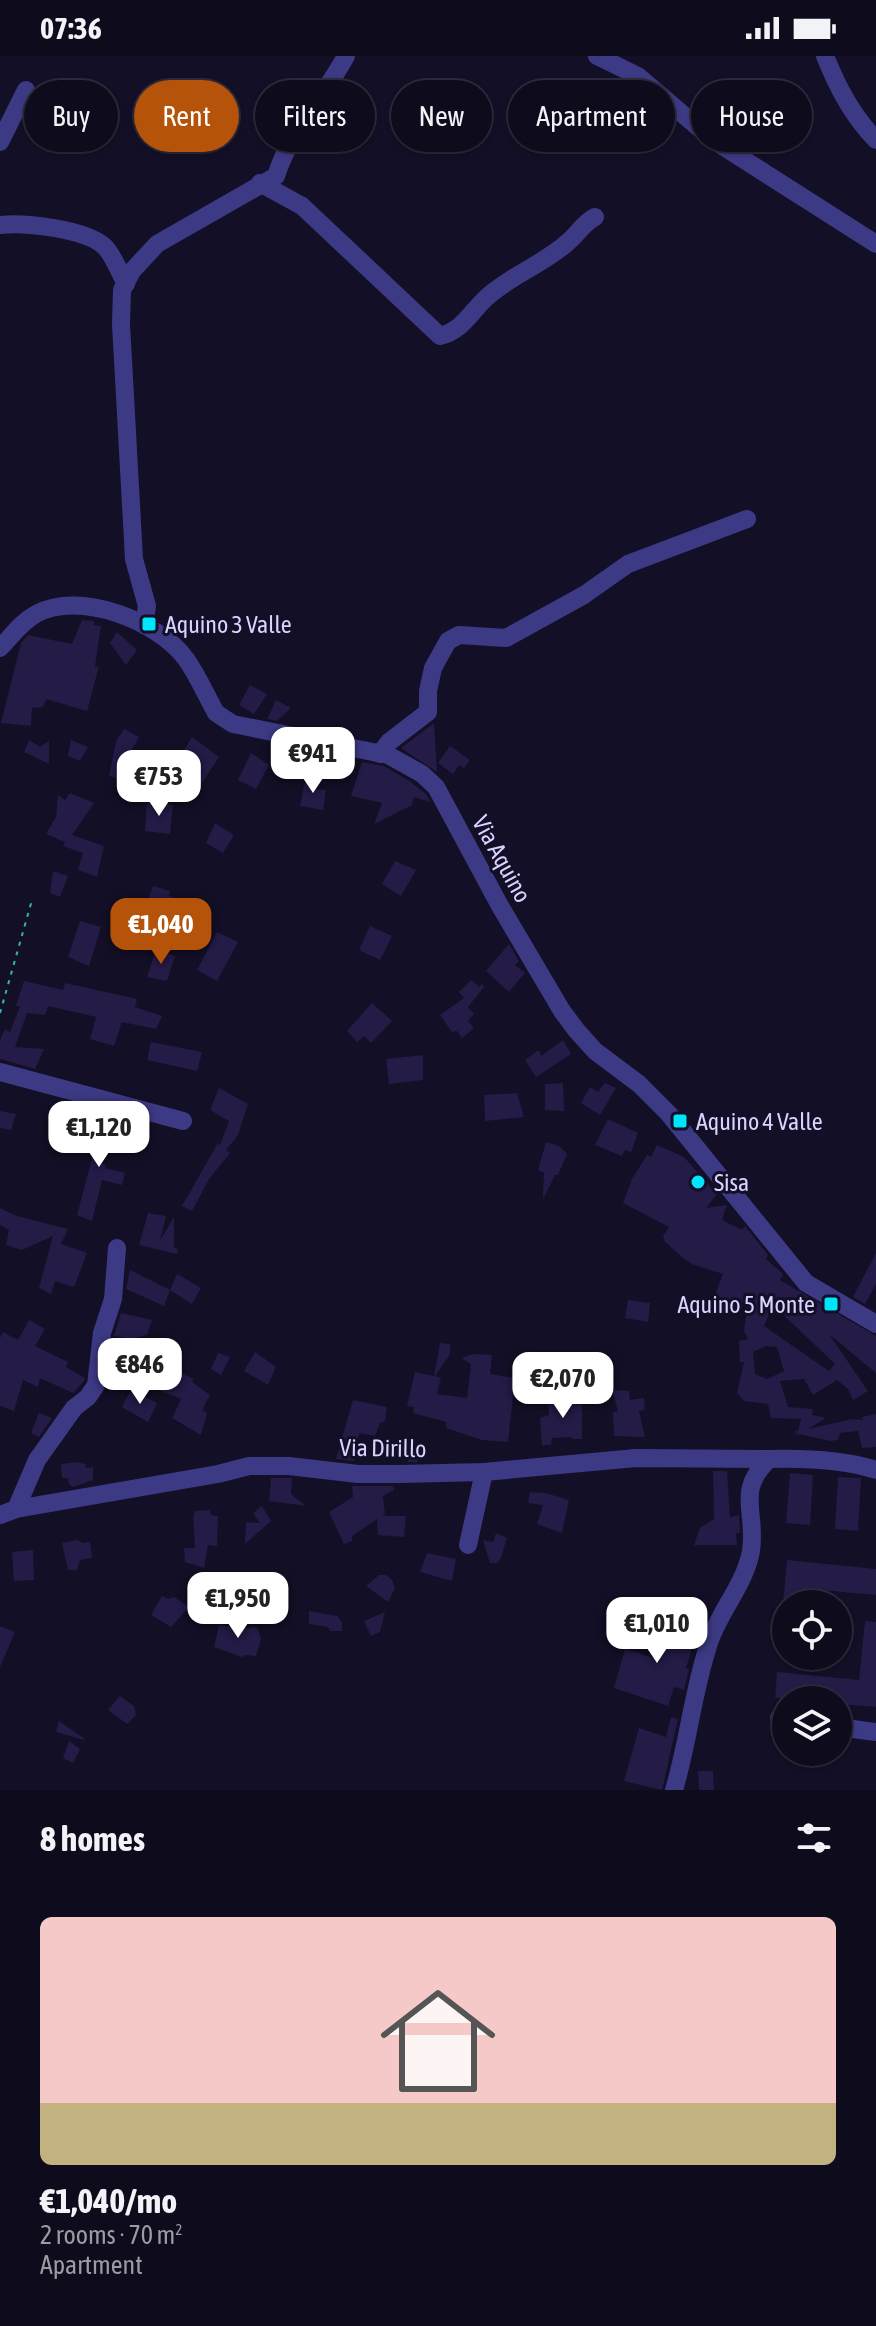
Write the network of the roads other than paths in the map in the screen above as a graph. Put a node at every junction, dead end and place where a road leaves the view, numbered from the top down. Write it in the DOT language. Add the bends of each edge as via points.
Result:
graph roads {
  1 [pos="346,56"];
  2 [pos="597,56"];
  3 [pos="825,56"];
  4 [pos="24,94"];
  5 [pos="876,140"];
  6 [pos="0,142"];
  7 [pos="260,183"];
  8 [pos="595,217"];
  9 [pos="0,225"];
  10 [pos="876,244"];
  11 [pos="126,284"];
  12 [pos="747,519"];
  13 [pos="144,625"];
  14 [pos="0,648"];
  15 [pos="380,754"];
  16 [pos="0,1072"];
  17 [pos="183,1121"];
  18 [pos="117,1248"];
  19 [pos="876,1324"];
  20 [pos="769,1459"];
  21 [pos="876,1470"];
  22 [pos="484,1472"];
  23 [pos="8,1512"];
  24 [pos="468,1545"];
  25 [pos="852,1729"];
  26 [pos="876,1732"];
  27 [pos="674,1790"];
  1 -- 7 [label="street" via="282,154 276,176"];
  2 -- 10 [label="street" via="638,76 713,140"];
  3 -- 5 [label="street" via="840,93"];
  4 -- 6 [label="street"];
  7 -- 8 [label="street" via="302,206 440,336 455,333 485,298 569,242"];
  7 -- 11 [label="street" via="157,244"];
  9 -- 11 [label="street" via="89,236 106,247"];
  11 -- 13 [label="street" via="121,324 134,559 147,606"];
  12 -- 15 [label="street" via="628,564 506,638 459,635 448,641 433,668 428,712"];
  13 -- 14 [label="street, Via Aquino" via="86,606 50,609 24,622"];
  13 -- 15 [label="street, Via Aquino" via="184,657 223,719"];
  15 -- 19 [label="street, Via Aquino" via="406,763 436,787 500,906 577,1031 669,1114 806,1283"];
  16 -- 17 [label="street"];
  18 -- 23 [label="street" via="96,1385 37,1460"];
  20 -- 21 [label="street, Via Dirillo" via="856,1463"];
  20 -- 22 [label="street, Via Dirillo" via="636,1458"];
  20 -- 27 [label="street" via="750,1484 751,1551 709,1641"];
  22 -- 23 [label="street, Via Dirillo" via="358,1474 249,1466"];
  22 -- 24 [label="street"];
  25 -- 26 [label="street"];
}
